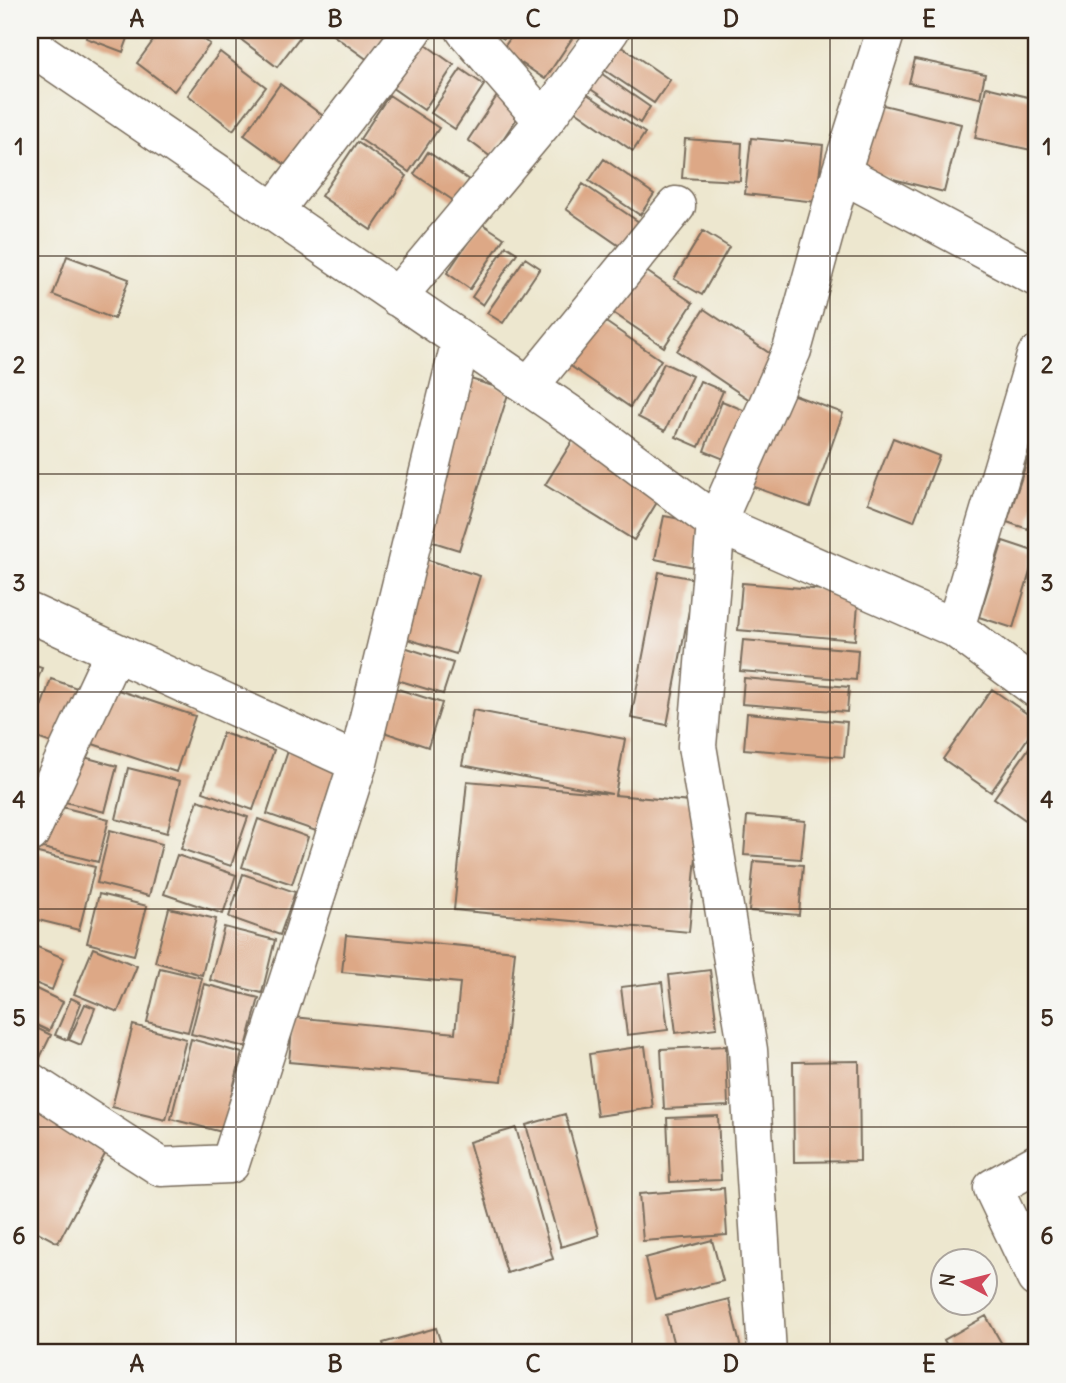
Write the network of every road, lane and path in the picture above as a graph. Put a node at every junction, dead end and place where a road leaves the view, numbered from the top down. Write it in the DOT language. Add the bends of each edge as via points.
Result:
graph roads {
  1 [pos="413,30"];
  2 [pos="465,30"];
  3 [pos="610,30"];
  4 [pos="886,30"];
  5 [pos="30,45"];
  6 [pos="544,121"];
  7 [pos="841,173"];
  8 [pos="676,206"];
  9 [pos="273,212"];
  10 [pos="1036,277"];
  11 [pos="397,297"];
  12 [pos="461,340"];
  13 [pos="1036,356"];
  14 [pos="529,386"];
  15 [pos="716,523"];
  16 [pos="30,613"];
  17 [pos="955,628"];
  18 [pos="114,653"];
  19 [pos="1036,688"];
  20 [pos="358,762"];
  21 [pos="30,833"];
  22 [pos="30,1082"];
  23 [pos="1036,1164"];
  24 [pos="1036,1278"];
  25 [pos="767,1353"];
  1 -- 9 [label="street"];
  2 -- 6 [label="street"];
  3 -- 6 [label="street"];
  4 -- 7 [label="street"];
  5 -- 9 [label="street"];
  6 -- 11 [label="street"];
  7 -- 10 [label="street"];
  7 -- 15 [label="street" via="792,350"];
  8 -- 14 [label="street"];
  9 -- 11 [label="street"];
  11 -- 12 [label="street"];
  12 -- 14 [label="street"];
  12 -- 20 [label="street"];
  13 -- 17 [label="street"];
  14 -- 15 [label="street"];
  15 -- 17 [label="street"];
  15 -- 25 [label="street" via="697,746 748,1050"];
  16 -- 18 [label="street"];
  17 -- 19 [label="street"];
  18 -- 20 [label="street"];
  18 -- 21 [label="street"];
  20 -- 22 [label="street" via="230,1164 161,1167"];
  23 -- 24 [label="street" via="993,1188"];
}
